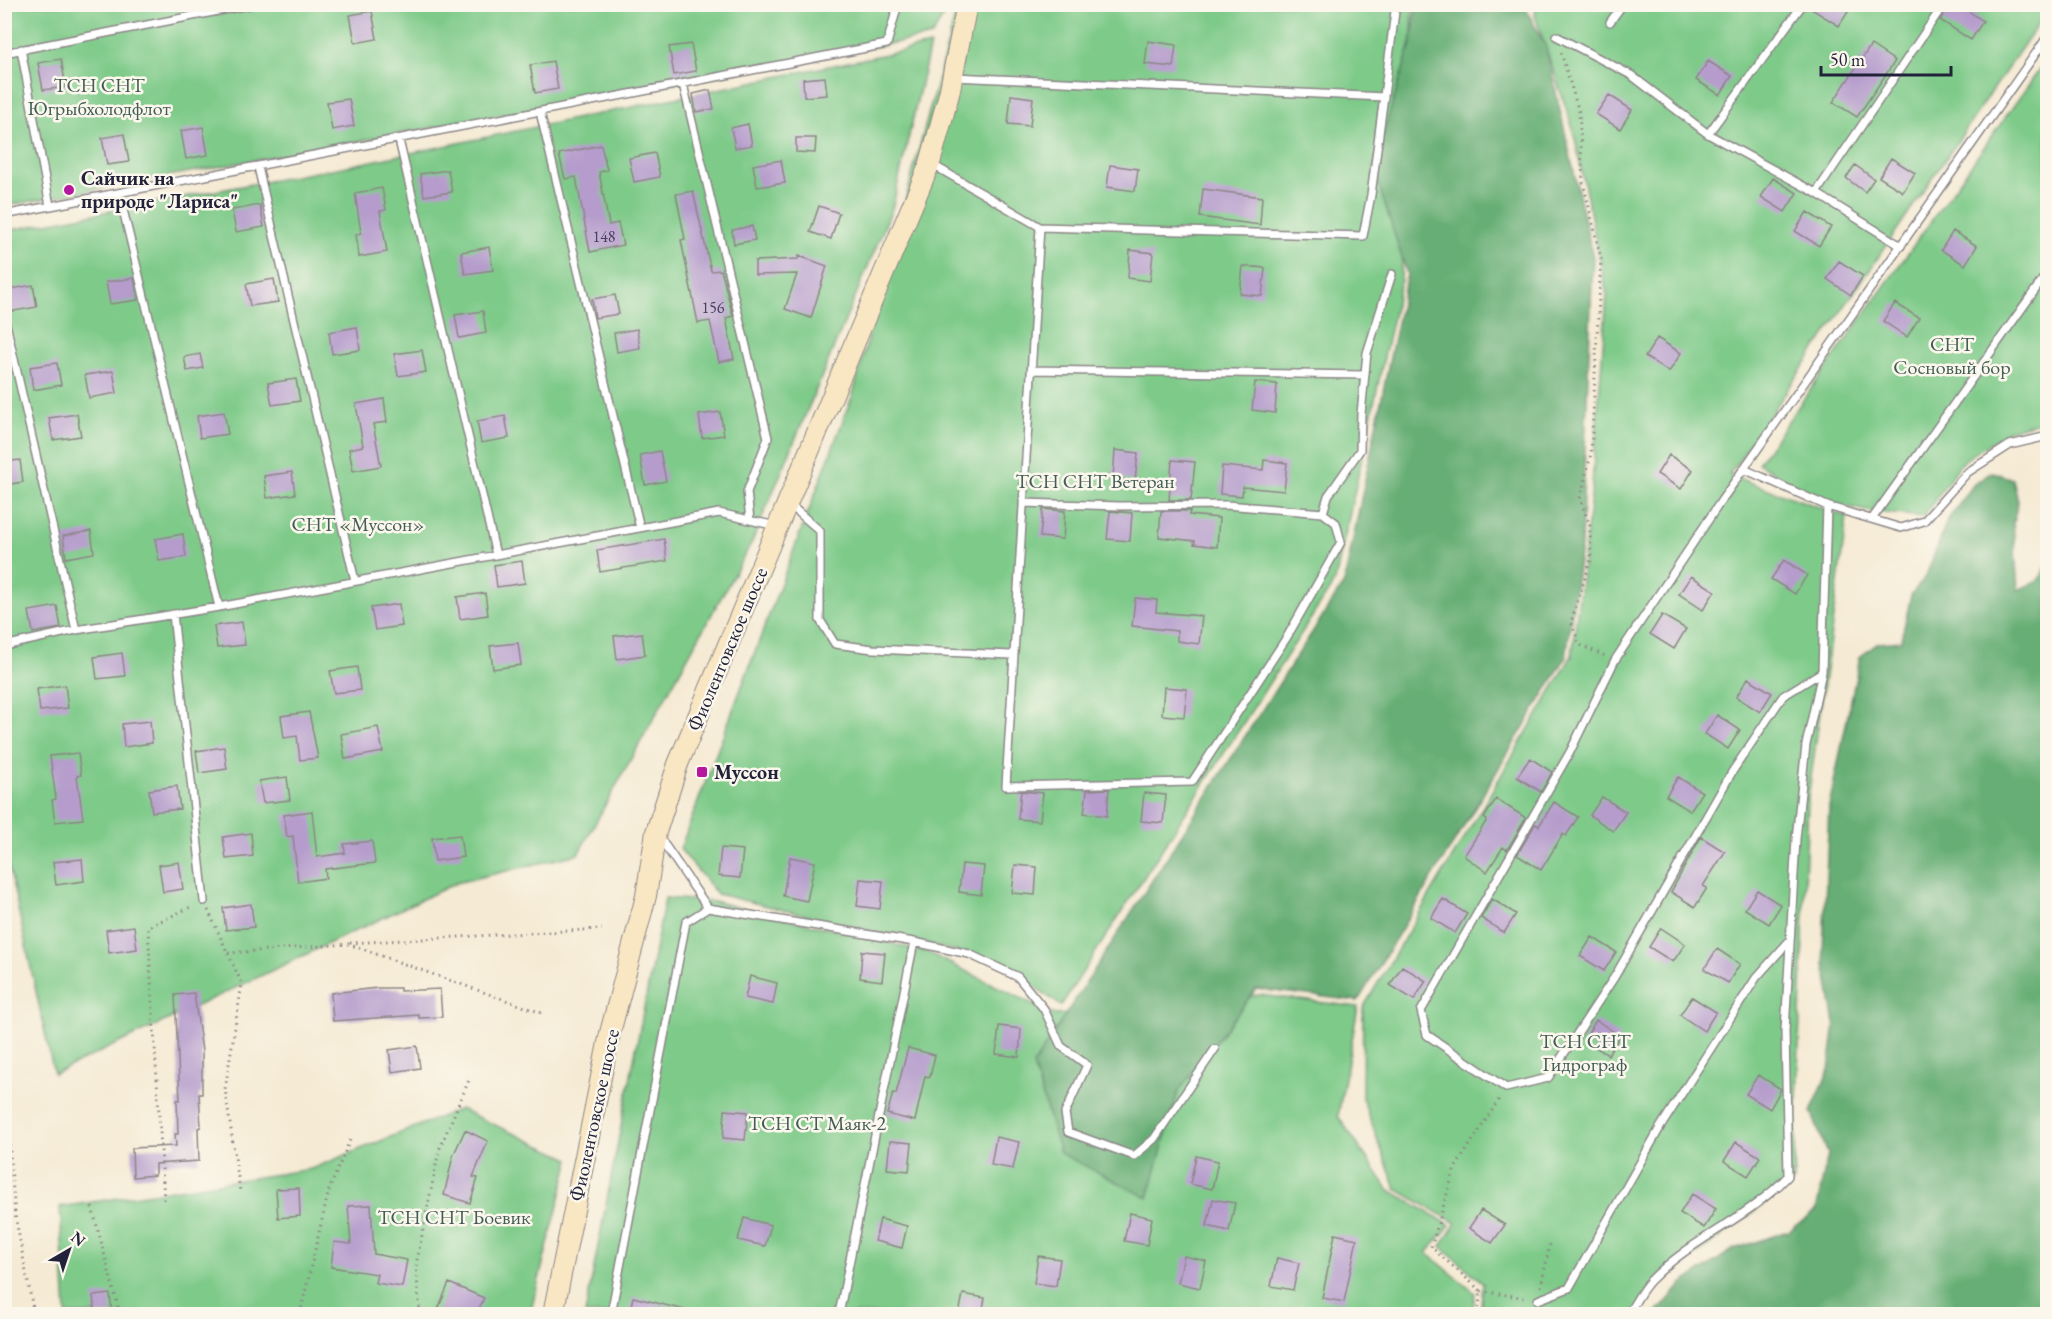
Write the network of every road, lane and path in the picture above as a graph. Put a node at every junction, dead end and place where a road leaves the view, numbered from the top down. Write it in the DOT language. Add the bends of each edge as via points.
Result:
graph roads {
  1 [pos="255,4"];
  2 [pos="898,4"];
  3 [pos="967,4"];
  4 [pos="1396,4"];
  5 [pos="1623,4"];
  6 [pos="1803,4"];
  7 [pos="1944,4"];
  8 [pos="1611,22"];
  9 [pos="1556,36"];
  10 [pos="2048,36"];
  11 [pos="21,50"];
  12 [pos="4,53"];
  13 [pos="952,76"];
  14 [pos="683,84"];
  15 [pos="1384,97"];
  16 [pos="540,112"];
  17 [pos="1708,134"];
  18 [pos="399,140"];
  19 [pos="930,164"];
  20 [pos="258,167"];
  21 [pos="119,193"];
  22 [pos="1816,193"];
  23 [pos="50,206"];
  24 [pos="4,215"];
  25 [pos="1041,227"];
  26 [pos="1901,246"];
  27 [pos="2048,272"];
  28 [pos="1392,274"];
  29 [pos="4,315"];
  30 [pos="1031,370"];
  31 [pos="1365,375"];
  32 [pos="2048,436"];
  33 [pos="1743,469"];
  34 [pos="788,503"];
  35 [pos="1023,503"];
  36 [pos="1827,506"];
  37 [pos="1323,513"];
  38 [pos="1872,519"];
  39 [pos="750,520"];
  40 [pos="778,526"];
  41 [pos="640,528"];
  42 [pos="496,555"];
  43 [pos="355,581"];
  44 [pos="219,607"];
  45 [pos="173,614"];
  46 [pos="76,630"];
  47 [pos="4,646"];
  48 [pos="1012,655"];
  49 [pos="1615,660"];
  50 [pos="1822,672"];
  51 [pos="656,832"];
  52 [pos="204,901"];
  53 [pos="708,908"];
  54 [pos="602,929"];
  55 [pos="1790,940"];
  56 [pos="914,942"];
  57 [pos="348,944"];
  58 [pos="228,953"];
  59 [pos="542,1013"];
  60 [pos="1215,1049"];
  61 [pos="4,1079"];
  62 [pos="469,1080"];
  63 [pos="1506,1088"];
  64 [pos="350,1140"];
  65 [pos="240,1191"];
  66 [pos="164,1200"];
  67 [pos="92,1207"];
  68 [pos="1550,1244"];
  69 [pos="1481,1291"];
  70 [pos="1538,1300"];
  71 [pos="34,1314"];
  72 [pos="120,1314"];
  73 [pos="300,1314"];
  74 [pos="420,1314"];
  75 [pos="553,1314"];
  76 [pos="611,1314"];
  77 [pos="839,1314"];
  78 [pos="1478,1314"];
  79 [pos="1628,1314"];
  1 -- 11 [label="lane"];
  2 -- 14 [label="lane" via="887,44"];
  3 -- 13 [label="main road, Фиолентовское шоссе"];
  4 -- 15 [label="lane"];
  5 -- 8 [label="lane"];
  6 -- 17 [label="lane"];
  7 -- 22 [label="lane"];
  9 -- 17 [label="lane" via="1631,75"];
  9 -- 49 [label="path" via="1579,112 1583,182 1601,258 1591,454 1580,499 1590,526 1591,559 1571,622 1580,645"];
  10 -- 26 [label="lane"];
  11 -- 12 [label="lane"];
  11 -- 23 [label="lane"];
  13 -- 15 [label="lane"];
  13 -- 19 [label="main road, Фиолентовское шоссе"];
  14 -- 16 [label="lane"];
  14 -- 39 [label="lane" via="768,438 747,492"];
  15 -- 25 [label="lane" via="1363,236"];
  16 -- 18 [label="lane"];
  16 -- 41 [label="lane"];
  17 -- 22 [label="lane"];
  18 -- 20 [label="lane"];
  18 -- 42 [label="lane"];
  19 -- 25 [label="lane"];
  19 -- 34 [label="main road, Фиолентовское шоссе"];
  20 -- 21 [label="lane"];
  20 -- 43 [label="lane"];
  21 -- 23 [label="lane"];
  21 -- 44 [label="lane"];
  22 -- 26 [label="lane"];
  23 -- 24 [label="lane"];
  25 -- 30 [label="lane"];
  26 -- 33 [label="lane"];
  27 -- 38 [label="lane"];
  28 -- 31 [label="lane" via="1367,353"];
  29 -- 46 [label="lane"];
  30 -- 31 [label="lane"];
  30 -- 35 [label="lane"];
  31 -- 37 [label="lane" via="1360,450 1328,496"];
  32 -- 38 [label="lane" via="2010,445 1968,472 1924,521 1901,528"];
  33 -- 36 [label="lane"];
  33 -- 49 [label="lane"];
  34 -- 40 [label="main road, Фиолентовское шоссе"];
  34 -- 48 [label="lane" via="820,531 820,620 835,644"];
  35 -- 37 [label="lane" via="1226,505"];
  35 -- 48 [label="lane"];
  36 -- 38 [label="lane"];
  36 -- 50 [label="lane"];
  37 -- 48 [label="lane" via="1336,523 1341,542 1287,637 1192,782 1006,786"];
  39 -- 40 [label="lane"];
  39 -- 41 [label="lane" via="719,513"];
  40 -- 51 [label="main road, Фиолентовское шоссе" via="678,764"];
  41 -- 42 [label="lane"];
  42 -- 43 [label="lane"];
  43 -- 44 [label="lane"];
  44 -- 45 [label="lane"];
  45 -- 46 [label="lane"];
  45 -- 52 [label="lane"];
  46 -- 47 [label="lane"];
  49 -- 63 [label="lane" via="1570,752 1421,1011 1427,1035"];
  50 -- 55 [label="lane" via="1806,745"];
  50 -- 63 [label="lane" via="1784,696 1738,762 1615,976 1548,1078"];
  51 -- 53 [label="lane"];
  51 -- 75 [label="main road, Фиолентовское шоссе" via="646,896 610,1033"];
  52 -- 58 [label="path"];
  52 -- 66 [label="path" via="148,927"];
  53 -- 56 [label="lane"];
  53 -- 76 [label="lane" via="686,922"];
  54 -- 57 [label="path"];
  55 -- 70 [label="lane" via="1756,978 1673,1106 1569,1288"];
  55 -- 79 [label="lane" via="1785,1030 1788,1176 1773,1192 1664,1268 1649,1281"];
  56 -- 60 [label="lane" via="969,954 1018,977 1044,1009 1061,1046 1087,1065 1065,1113 1068,1132 1134,1156 1154,1139"];
  56 -- 77 [label="lane"];
  57 -- 58 [label="path"];
  57 -- 59 [label="path"];
  58 -- 65 [label="path" via="242,984 225,1089"];
  61 -- 71 [label="path" via="15,1215"];
  62 -- 74 [label="path" via="439,1150 416,1265"];
  63 -- 69 [label="path" via="1455,1168 1431,1247"];
  64 -- 73 [label="path" via="329,1190"];
  67 -- 72 [label="path"];
  68 -- 70 [label="path"];
  69 -- 70 [label="path"];
  69 -- 78 [label="path"];
}
